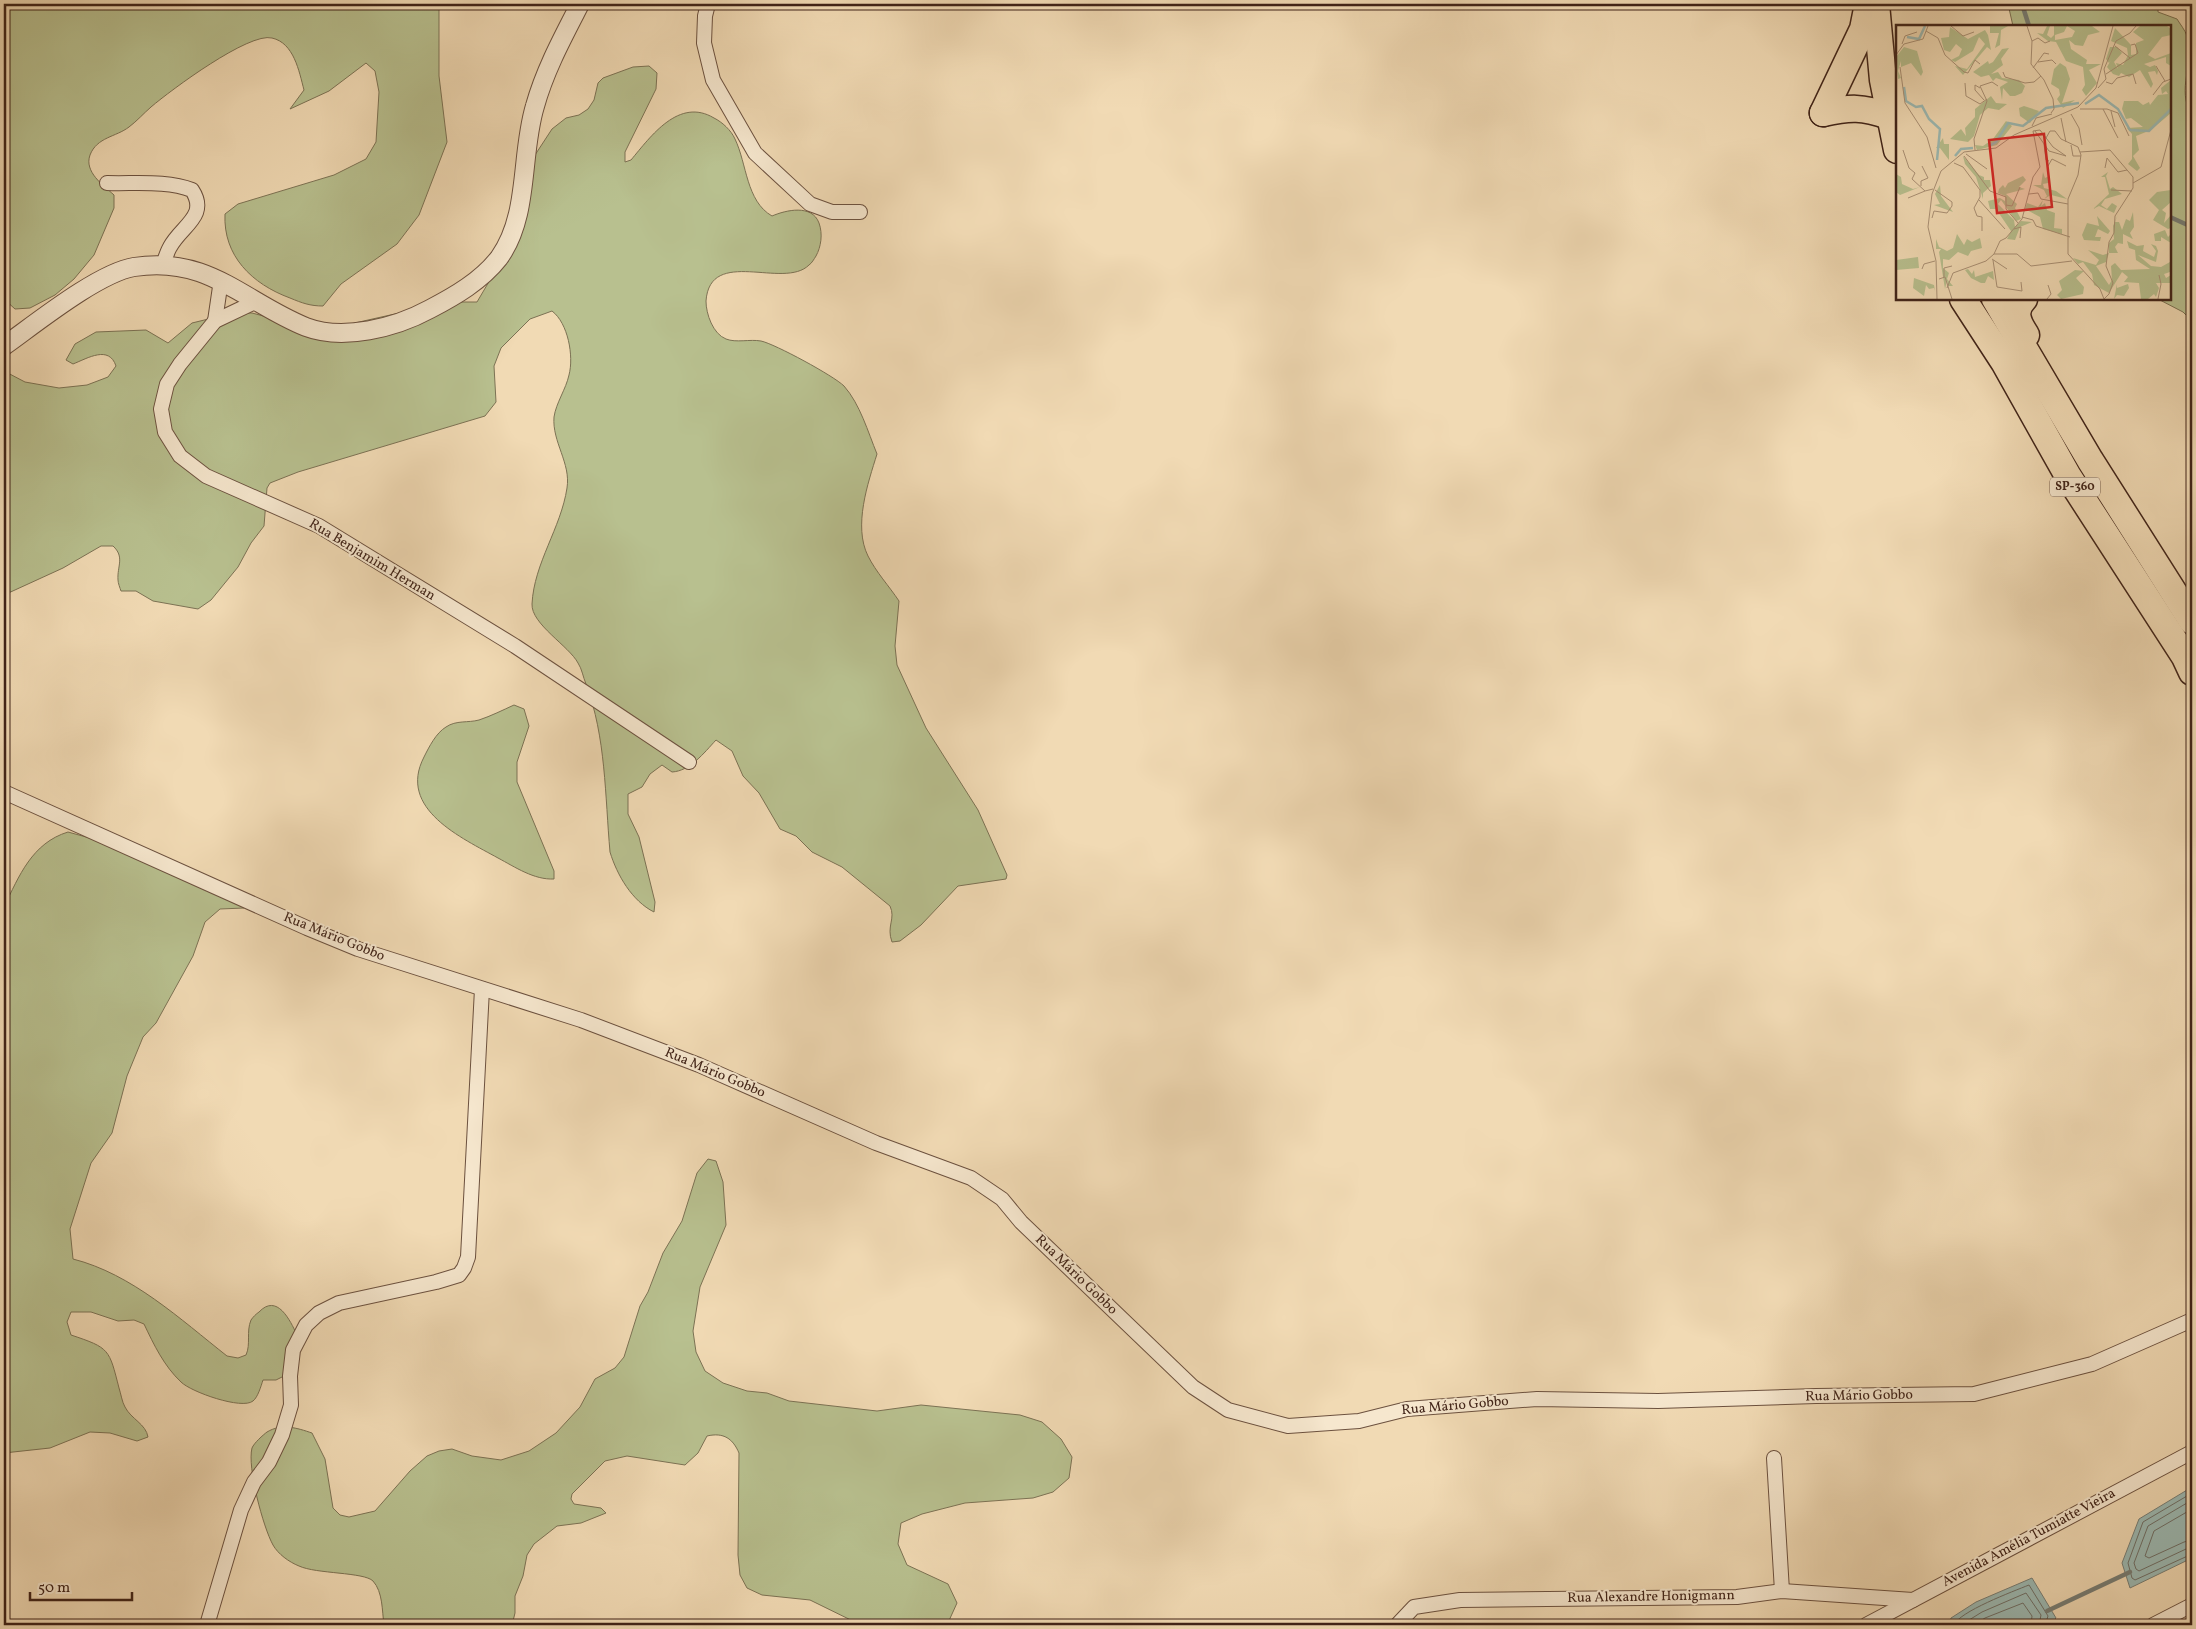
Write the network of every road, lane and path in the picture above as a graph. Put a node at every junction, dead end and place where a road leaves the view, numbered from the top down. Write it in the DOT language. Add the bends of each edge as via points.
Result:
graph roads {
  1 [pos="580,4"];
  2 [pos="708,4"];
  3 [pos="1868,4"];
  4 [pos="1876,4"];
  5 [pos="1894,4"];
  6 [pos="1896,41"];
  7 [pos="1889,116"];
  8 [pos="1896,146"];
  9 [pos="107,183"];
  10 [pos="860,212"];
  11 [pos="162,265"];
  12 [pos="221,280"];
  13 [pos="257,300"];
  14 [pos="1964,300"];
  15 [pos="1996,300"];
  16 [pos="2023,300"];
  17 [pos="215,321"];
  18 [pos="4,346"];
  19 [pos="2090,460"];
  20 [pos="2192,621"];
  21 [pos="2192,672"];
  22 [pos="689,762"];
  23 [pos="4,792"];
  24 [pos="482,989"];
  25 [pos="2192,1320"];
  26 [pos="2192,1452"];
  27 [pos="1774,1458"];
  28 [pos="1782,1591"];
  29 [pos="1913,1600"];
  30 [pos="2192,1605"];
  31 [pos="207,1625"];
  32 [pos="1397,1625"];
  33 [pos="1866,1625"];
  34 [pos="2153,1625"];
  1 -- 13 [label="street" via="548,67 534,107 518,211 510,237 499,257 481,278 418,316 354,332 326,332 307,327"];
  2 -- 10 [label="street" via="704,43 713,80 755,153 810,204 832,212"];
  3 -- 7 [label="highway" via="1863,29 1823,113 1865,108"];
  4 -- 7 [label="highway"];
  5 -- 6 [label="highway"];
  7 -- 8 [label="highway"];
  9 -- 11 [label="street" via="183,186 192,190 198,205 196,215 170,246"];
  11 -- 12 [label="street" via="192,269"];
  11 -- 18 [label="street" via="132,267 108,276"];
  12 -- 13 [label="street"];
  12 -- 17 [label="street"];
  13 -- 17 [label="street"];
  14 -- 21 [label="highway, SP-360" via="2004,362 2068,476"];
  15 -- 19 [label="highway, SP-360"];
  16 -- 19 [label="highway" via="2016,312 2018,322 2064,397"];
  17 -- 22 [label="street, Rua Benjamim Herman" via="167,384 161,409 165,432 180,456 206,476 319,526 515,646"];
  19 -- 20 [label="highway, SP-360"];
  23 -- 24 [label="street, Rua Mário Gobbo" via="307,928 358,949"];
  24 -- 25 [label="street, Rua Mário Gobbo" via="641,1042 876,1143 972,1178 1002,1199 1021,1222 1193,1387 1228,1410 1288,1426 1359,1421 1407,1408 1537,1399 1658,1401 1974,1394 2092,1364"];
  24 -- 31 [label="street" via="468,1257 464,1268 458,1275 436,1282 339,1303 319,1313 306,1325 294,1350 290,1376 291,1405 282,1435 241,1510"];
  26 -- 29 [label="street, Avenida Amélia Tumiatte Vieira"];
  27 -- 28 [label="street"];
  28 -- 29 [label="street, Rua Alexandre Honigmann"];
  28 -- 32 [label="street, Rua Alexandre Honigmann" via="1737,1597 1460,1600 1414,1607"];
  29 -- 33 [label="street, Avenida Amélia Tumiatte Vieira"];
  30 -- 34 [label="street"];
}
